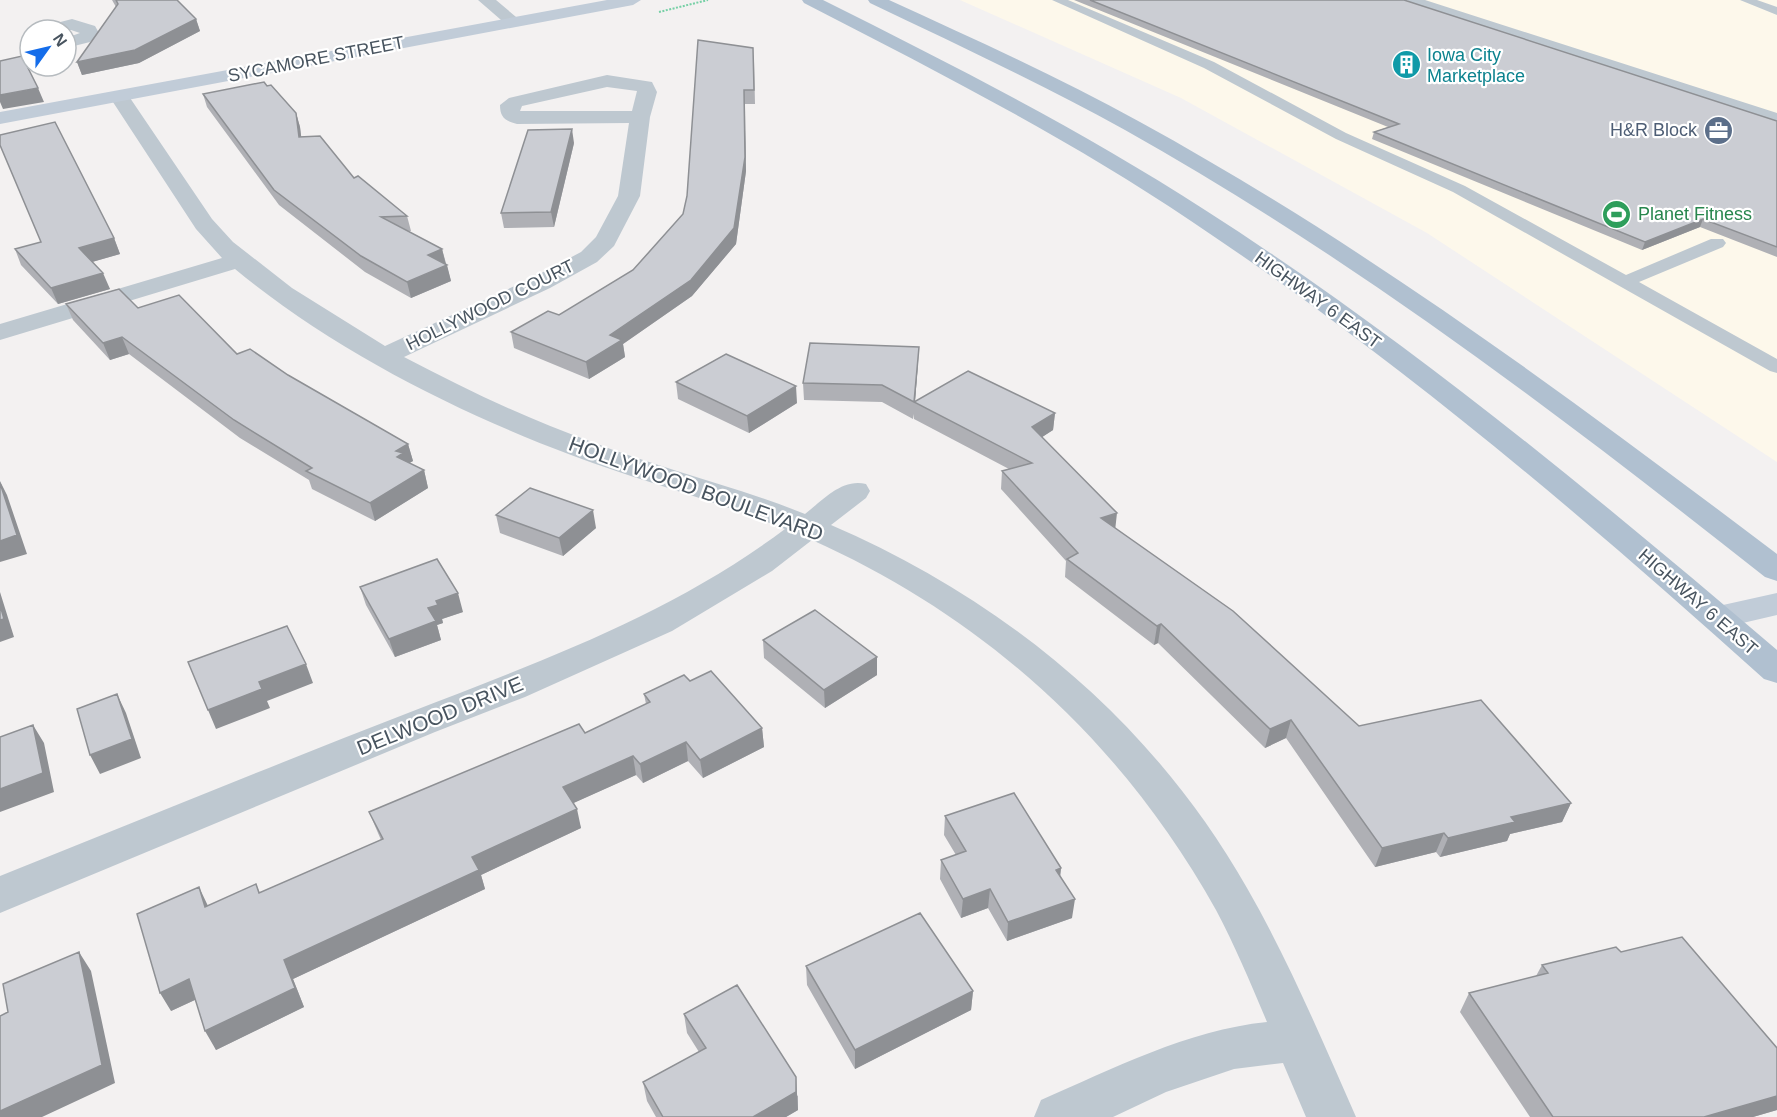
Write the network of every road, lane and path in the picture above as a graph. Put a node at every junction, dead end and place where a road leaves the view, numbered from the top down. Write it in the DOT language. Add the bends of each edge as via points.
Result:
graph roads {
  1 [pos="486,0"];
  2 [pos="633,0"];
  3 [pos="708,0"];
  4 [pos="810,0"];
  5 [pos="876,0"];
  6 [pos="1058,0"];
  7 [pos="1413,0"];
  8 [pos="1746,0"];
  9 [pos="82,8"];
  10 [pos="1777,11"];
  11 [pos="660,12"];
  12 [pos="76,18"];
  13 [pos="514,22"];
  14 [pos="78,26"];
  15 [pos="78,40"];
  16 [pos="119,96"];
  17 [pos="1775,116"];
  18 [pos="640,117"];
  19 [pos="0,118"];
  20 [pos="1717,243"];
  21 [pos="240,260"];
  22 [pos="1625,282"];
  23 [pos="0,332"];
  24 [pos="382,357"];
  25 [pos="1777,367"];
  26 [pos="855,491"];
  27 [pos="810,528"];
  28 [pos="1777,570"];
  29 [pos="1777,604"];
  30 [pos="1717,617"];
  31 [pos="1777,670"];
  32 [pos="0,894"];
  33 [pos="1297,1040"];
  34 [pos="1059,1117"];
  35 [pos="1331,1117"];
  1 -- 13 [label="street"];
  2 -- 13 [label="street, SYCAMORE STREET"];
  3 -- 11 [label="path"];
  4 -- 30 [label="main road, HIGHWAY 6 EAST" via="993,93 1202,218 1327,304 1474,416"];
  5 -- 28 [label="main road" via="1046,80 1261,202 1543,392"];
  6 -- 22 [label="lane" via="1209,65 1341,135 1459,189"];
  7 -- 17 [label="lane"];
  8 -- 10 [label="lane"];
  9 -- 12 [label="street"];
  13 -- 16 [label="street, SYCAMORE STREET"];
  14 -- 15 [label="street" via="90,33"];
  16 -- 19 [label="street, SYCAMORE STREET"];
  16 -- 21 [label="street, HOLLYWOOD BOULEVARD" via="210,232"];
  18 -- 18 [label="street, HOLLYWOOD COURT" via="517,118 508,109 536,96 607,81 645,86"];
  18 -- 24 [label="street, HOLLYWOOD COURT" via="629,196 606,241 590,257 541,284"];
  20 -- 22 [label="lane"];
  21 -- 23 [label="street"];
  21 -- 24 [label="street, HOLLYWOOD BOULEVARD" via="293,300"];
  22 -- 25 [label="lane"];
  24 -- 27 [label="street, HOLLYWOOD BOULEVARD" via="560,440 737,499"];
  26 -- 27 [label="street, DELWOOD DRIVE"];
  27 -- 32 [label="street, DELWOOD DRIVE" via="709,596 591,655"];
  27 -- 33 [label="street, HOLLYWOOD BOULEVARD" via="876,557 941,593 1003,636 1074,695 1140,768 1203,853 1253,940"];
  29 -- 30 [label="street"];
  30 -- 31 [label="main road, HIGHWAY 6 EAST"];
  33 -- 34 [label="street" via="1234,1047 1154,1074"];
  33 -- 35 [label="street, HOLLYWOOD BOULEVARD"];
}
